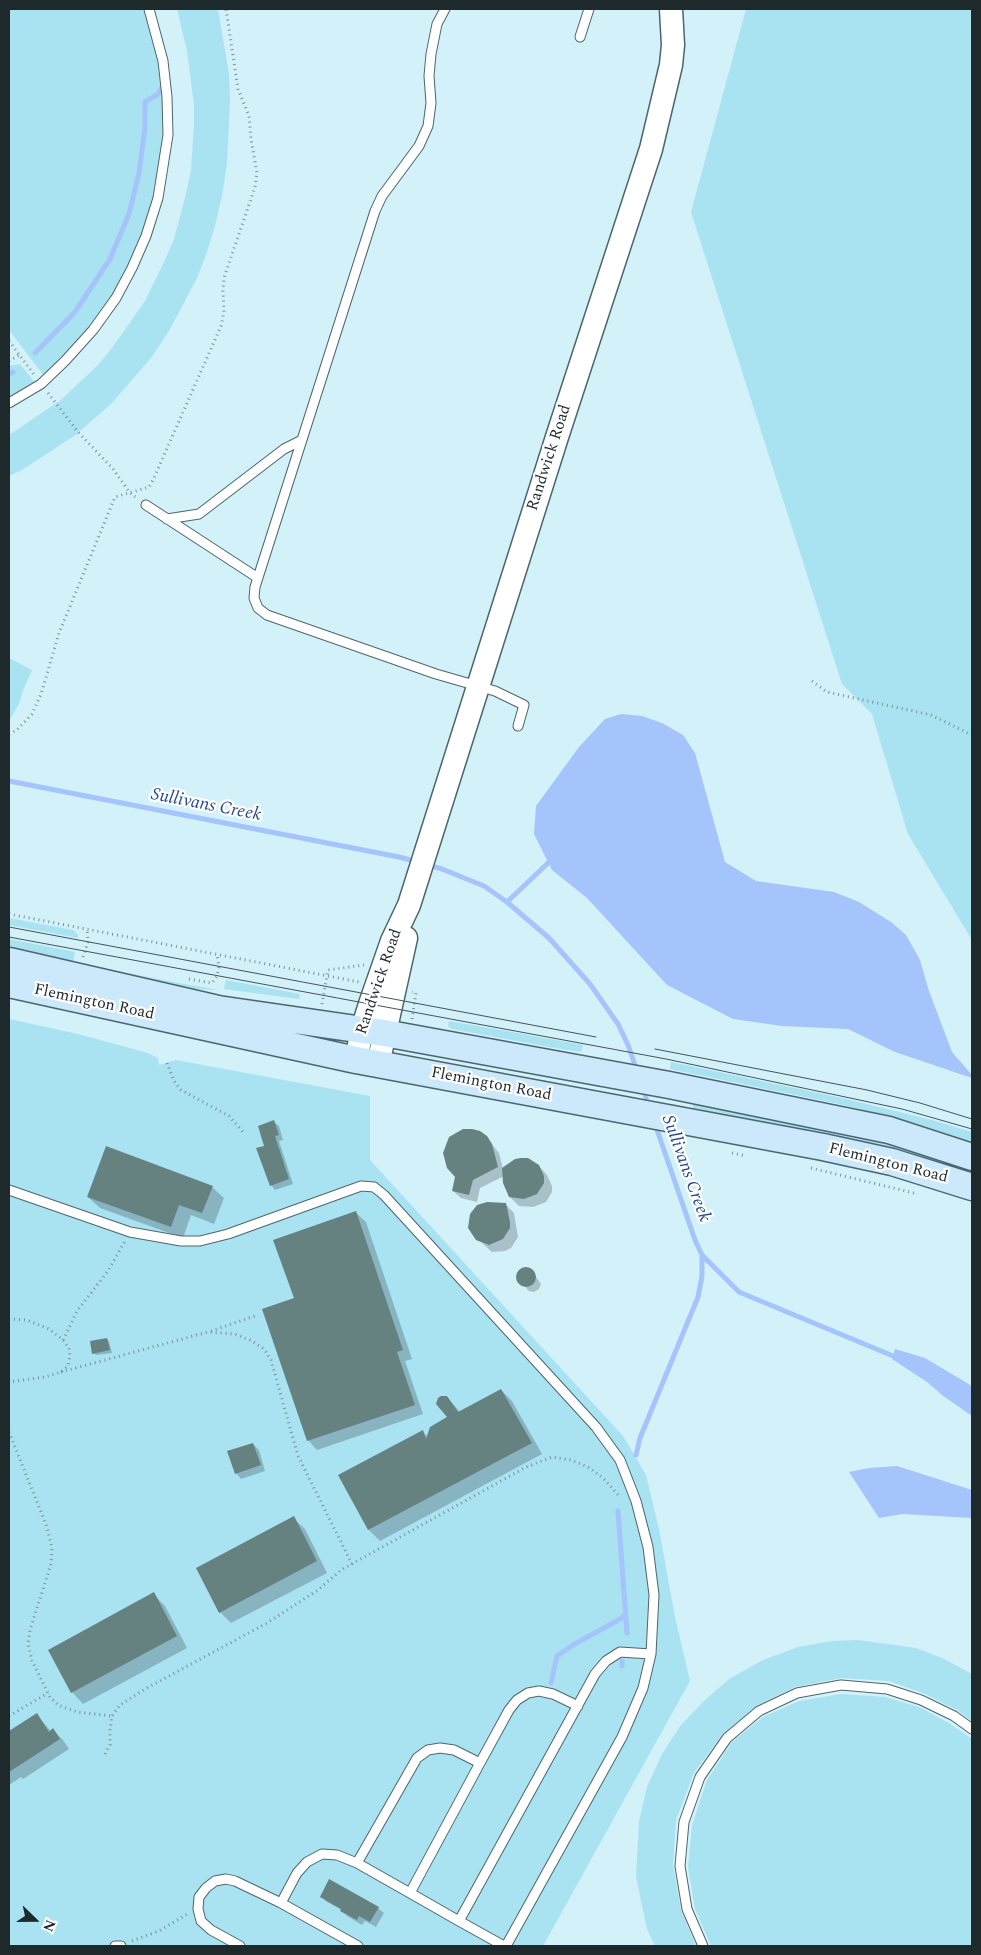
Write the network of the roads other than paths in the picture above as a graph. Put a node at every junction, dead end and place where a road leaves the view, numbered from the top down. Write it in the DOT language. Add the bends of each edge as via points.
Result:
graph roads {
  1 [pos="149,9"];
  2 [pos="445,9"];
  3 [pos="589,9"];
  4 [pos="671,9"];
  5 [pos="580,37"];
  6 [pos="9,403"];
  7 [pos="302,440"];
  8 [pos="146,505"];
  9 [pos="167,519"];
  10 [pos="258,578"];
  11 [pos="479,687"];
  12 [pos="518,726"];
  13 [pos="9,961"];
  14 [pos="9,984"];
  15 [pos="385,1033"];
  16 [pos="367,1062"];
  17 [pos="972,1157"];
  18 [pos="972,1187"];
  19 [pos="9,1190"];
  20 [pos="651,1654"];
  21 [pos="578,1706"];
  22 [pos="972,1729"];
  23 [pos="480,1763"];
  24 [pos="357,1863"];
  25 [pos="410,1893"];
  26 [pos="281,1903"];
  27 [pos="459,1921"];
  28 [pos="240,1946"];
  29 [pos="358,1946"];
  30 [pos="505,1946"];
  31 [pos="703,1946"];
  1 -- 6 [label="lane" via="163,61 168,135 158,198 142,244 116,298 82,342 41,384"];
  2 -- 7 [label="lane" via="437,24 431,54 428,126 419,146 382,196 375,211"];
  3 -- 5 [label="lane"];
  4 -- 11 [label="street, Randwick Road" via="671,65 651,148"];
  7 -- 9 [label="lane" via="284,449 199,514"];
  7 -- 10 [label="lane"];
  8 -- 9 [label="lane"];
  9 -- 10 [label="lane"];
  10 -- 11 [label="lane" via="254,598 258,608 267,615"];
  11 -- 12 [label="lane" via="524,704"];
  11 -- 15 [label="street, Randwick Road" via="412,896 392,941 385,987"];
  13 -- 15 [label="main road, Flemington Road" via="218,1009"];
  14 -- 16 [label="main road, Flemington Road"];
  15 -- 16 [label="street, Randwick Road"];
  15 -- 17 [label="main road, Flemington Road" via="610,1073 889,1130"];
  16 -- 18 [label="main road, Flemington Road" via="892,1162"];
  19 -- 20 [label="lane" via="130,1232 200,1241 358,1187 374,1187 596,1427 620,1460 636,1500 648,1547 654,1595"];
  20 -- 21 [label="lane" via="620,1652 606,1660"];
  20 -- 30 [label="lane" via="643,1688 622,1737"];
  21 -- 23 [label="lane" via="553,1694 528,1693 509,1710"];
  21 -- 27 [label="lane"];
  22 -- 31 [label="lane" via="922,1700 887,1689 841,1685 797,1693 759,1711 726,1738 700,1777 684,1822 680,1866 687,1909"];
  23 -- 24 [label="lane" via="454,1750 440,1748 428,1750 417,1758"];
  23 -- 25 [label="lane"];
  24 -- 25 [label="lane"];
  24 -- 26 [label="lane" via="337,1855 322,1854 307,1862 297,1873"];
  25 -- 27 [label="lane"];
  26 -- 28 [label="lane" via="235,1881 215,1881 206,1888 199,1897 201,1921"];
  26 -- 29 [label="lane"];
  27 -- 30 [label="lane"];
}
